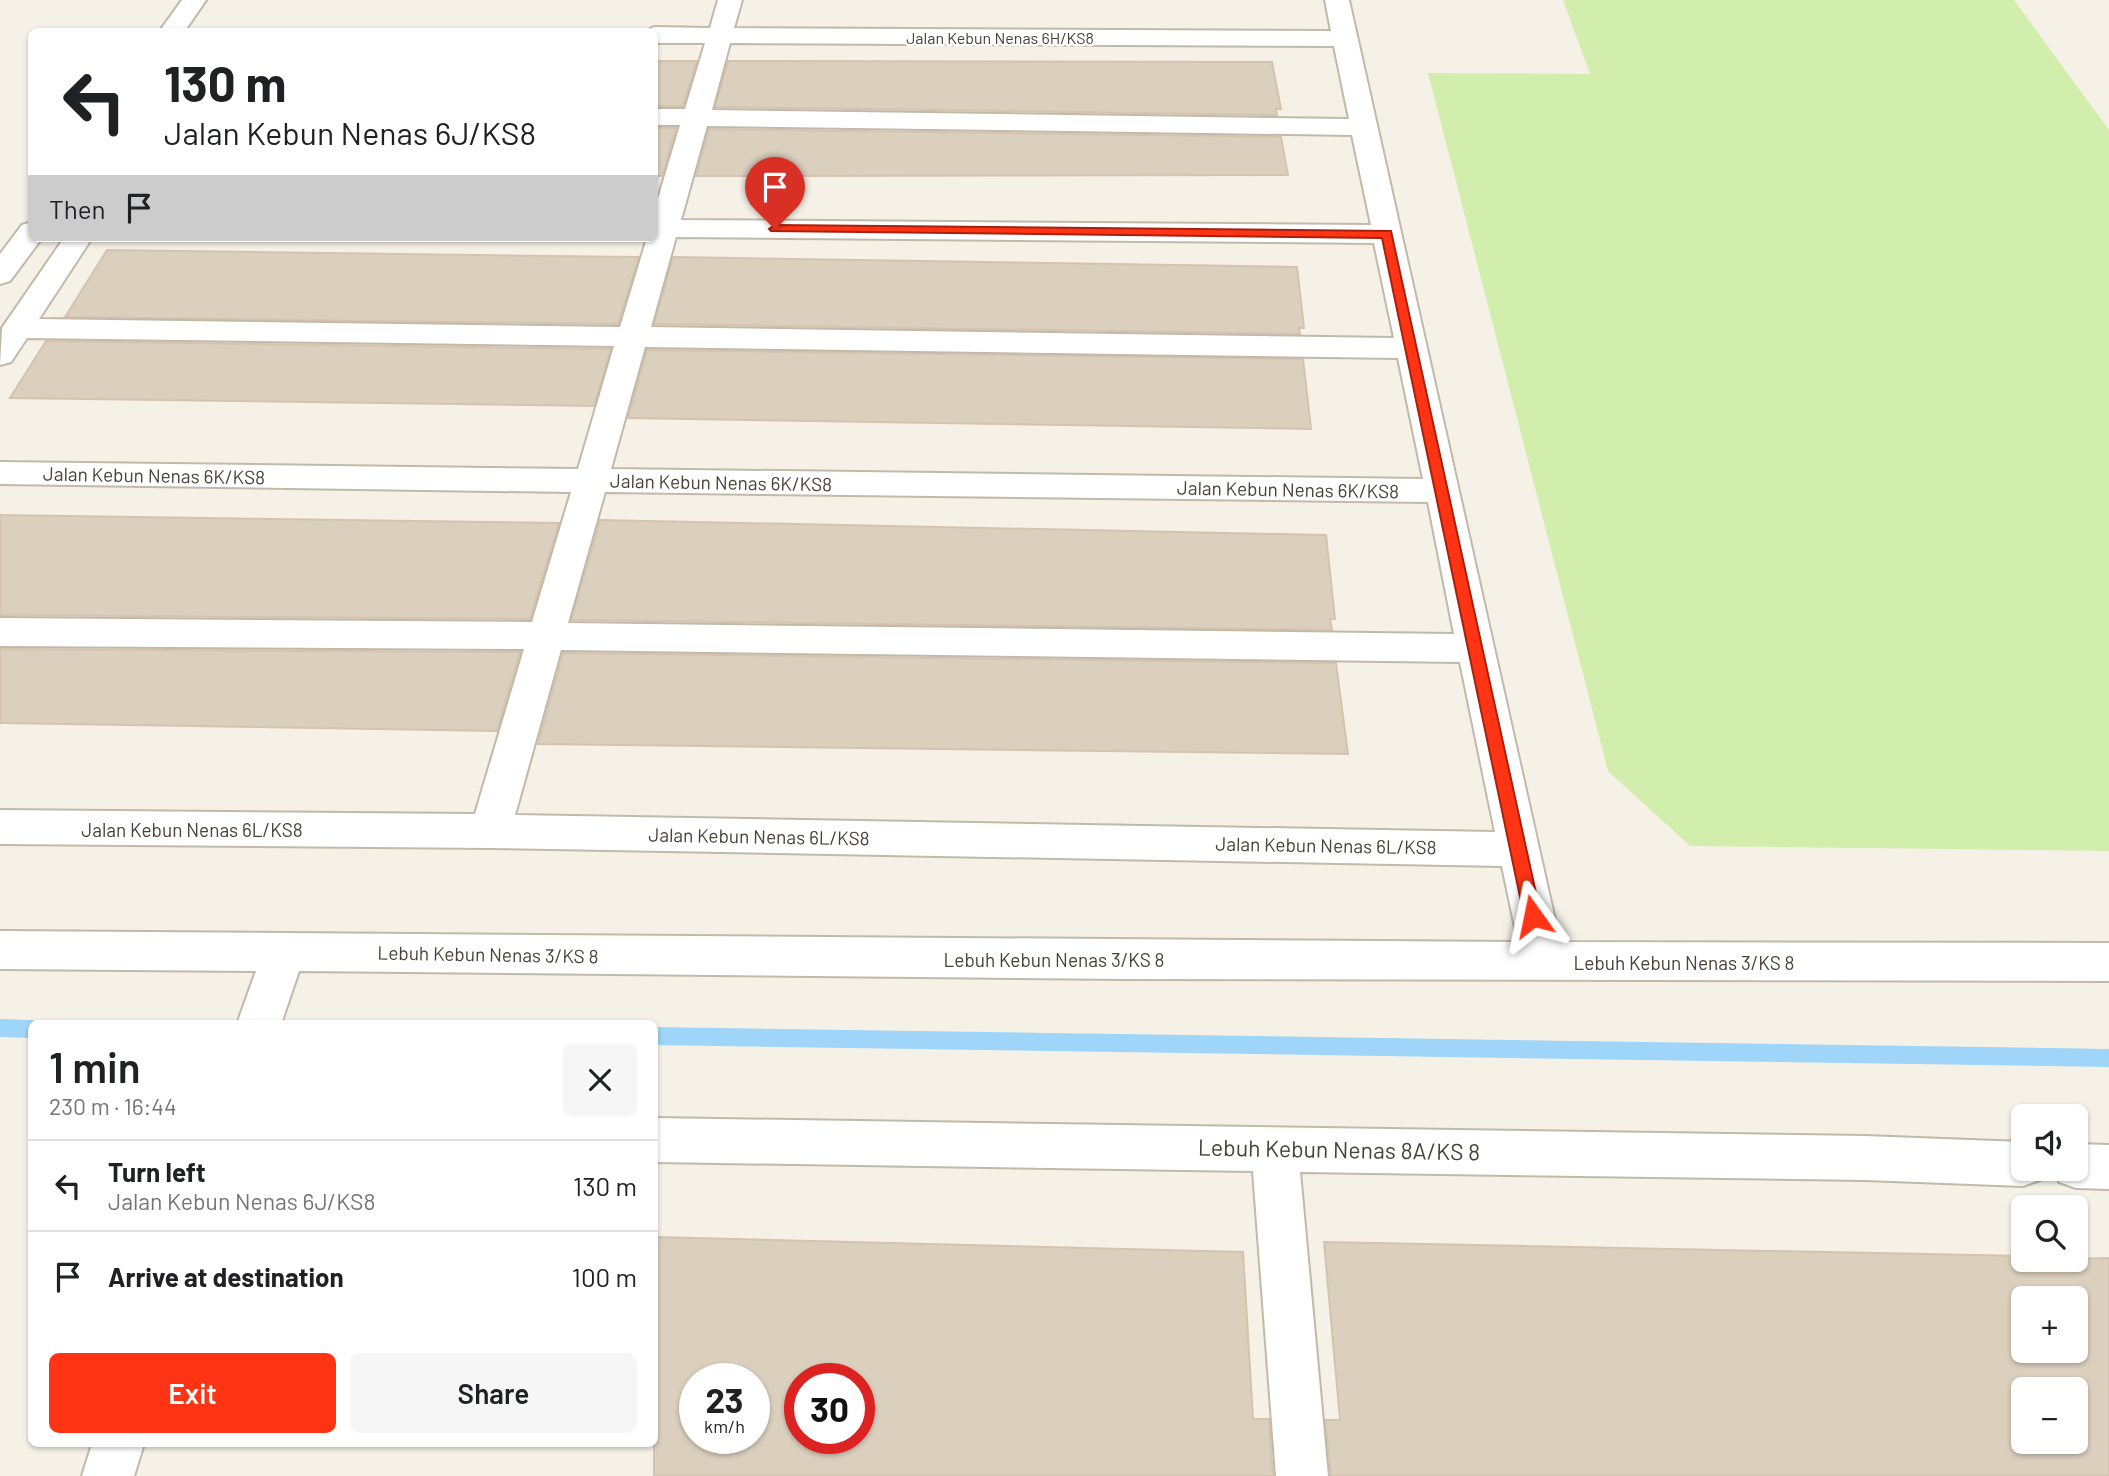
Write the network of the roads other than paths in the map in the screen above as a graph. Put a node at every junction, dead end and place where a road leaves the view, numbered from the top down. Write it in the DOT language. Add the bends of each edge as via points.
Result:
graph roads {
  1 [pos="194,0"];
  2 [pos="730,0"];
  3 [pos="1337,0"];
  4 [pos="175,28"];
  5 [pos="658,35"];
  6 [pos="720,35"];
  7 [pos="1345,39"];
  8 [pos="658,117"];
  9 [pos="696,118"];
  10 [pos="1364,127"];
  11 [pos="659,228"];
  12 [pos="1387,234"];
  13 [pos="28,236"];
  14 [pos="75,242"];
  15 [pos="656,242"];
  16 [pos="0,275"];
  17 [pos="17,328"];
  18 [pos="633,337"];
  19 [pos="1411,348"];
  20 [pos="0,355"];
  21 [pos="0,473"];
  22 [pos="591,480"];
  23 [pos="1442,491"];
  24 [pos="0,632"];
  25 [pos="547,636"];
  26 [pos="1476,648"];
  27 [pos="0,827"];
  28 [pos="490,831"];
  29 [pos="1518,849"];
  30 [pos="0,950"];
  31 [pos="284,952"];
  32 [pos="1543,962"];
  33 [pos="2109,962"];
  34 [pos="260,1020"];
  35 [pos="658,1140"];
  36 [pos="1275,1148"];
  37 [pos="2011,1164"];
  38 [pos="2088,1166"];
  39 [pos="2109,1167"];
  40 [pos="117,1447"];
  41 [pos="108,1476"];
  42 [pos="1302,1476"];
  1 -- 4 [label="street"];
  2 -- 6 [label="street"];
  3 -- 7 [label="street"];
  5 -- 6 [label="street, Jalan Kebun Nenas 6H/KS8"];
  6 -- 7 [label="street, Jalan Kebun Nenas 6H/KS8"];
  6 -- 9 [label="street"];
  7 -- 10 [label="street"];
  8 -- 9 [label="street"];
  9 -- 10 [label="street"];
  9 -- 11 [label="street"];
  10 -- 12 [label="street"];
  11 -- 12 [label="street"];
  12 -- 19 [label="street"];
  13 -- 16 [label="street"];
  14 -- 17 [label="street"];
  15 -- 18 [label="street"];
  17 -- 18 [label="street"];
  17 -- 20 [label="street"];
  18 -- 19 [label="street"];
  18 -- 22 [label="street"];
  19 -- 23 [label="street"];
  21 -- 22 [label="street, Jalan Kebun Nenas 6K/KS8"];
  22 -- 23 [label="street, Jalan Kebun Nenas 6K/KS8"];
  22 -- 25 [label="street"];
  23 -- 26 [label="street"];
  24 -- 25 [label="street"];
  25 -- 26 [label="street"];
  25 -- 28 [label="street"];
  26 -- 29 [label="street"];
  27 -- 28 [label="street, Jalan Kebun Nenas 6L/KS8"];
  28 -- 29 [label="street, Jalan Kebun Nenas 6L/KS8"];
  29 -- 32 [label="street"];
  30 -- 31 [label="street, Lebuh Kebun Nenas 3/KS 8"];
  31 -- 32 [label="street, Lebuh Kebun Nenas 3/KS 8"];
  31 -- 34 [label="street"];
  32 -- 33 [label="street, Lebuh Kebun Nenas 3/KS 8"];
  35 -- 36 [label="street, Lebuh Kebun Nenas 8A/KS 8"];
  36 -- 37 [label="street, Lebuh Kebun Nenas 8A/KS 8"];
  36 -- 42 [label="street"];
  38 -- 39 [label="street"];
  40 -- 41 [label="street"];
}
